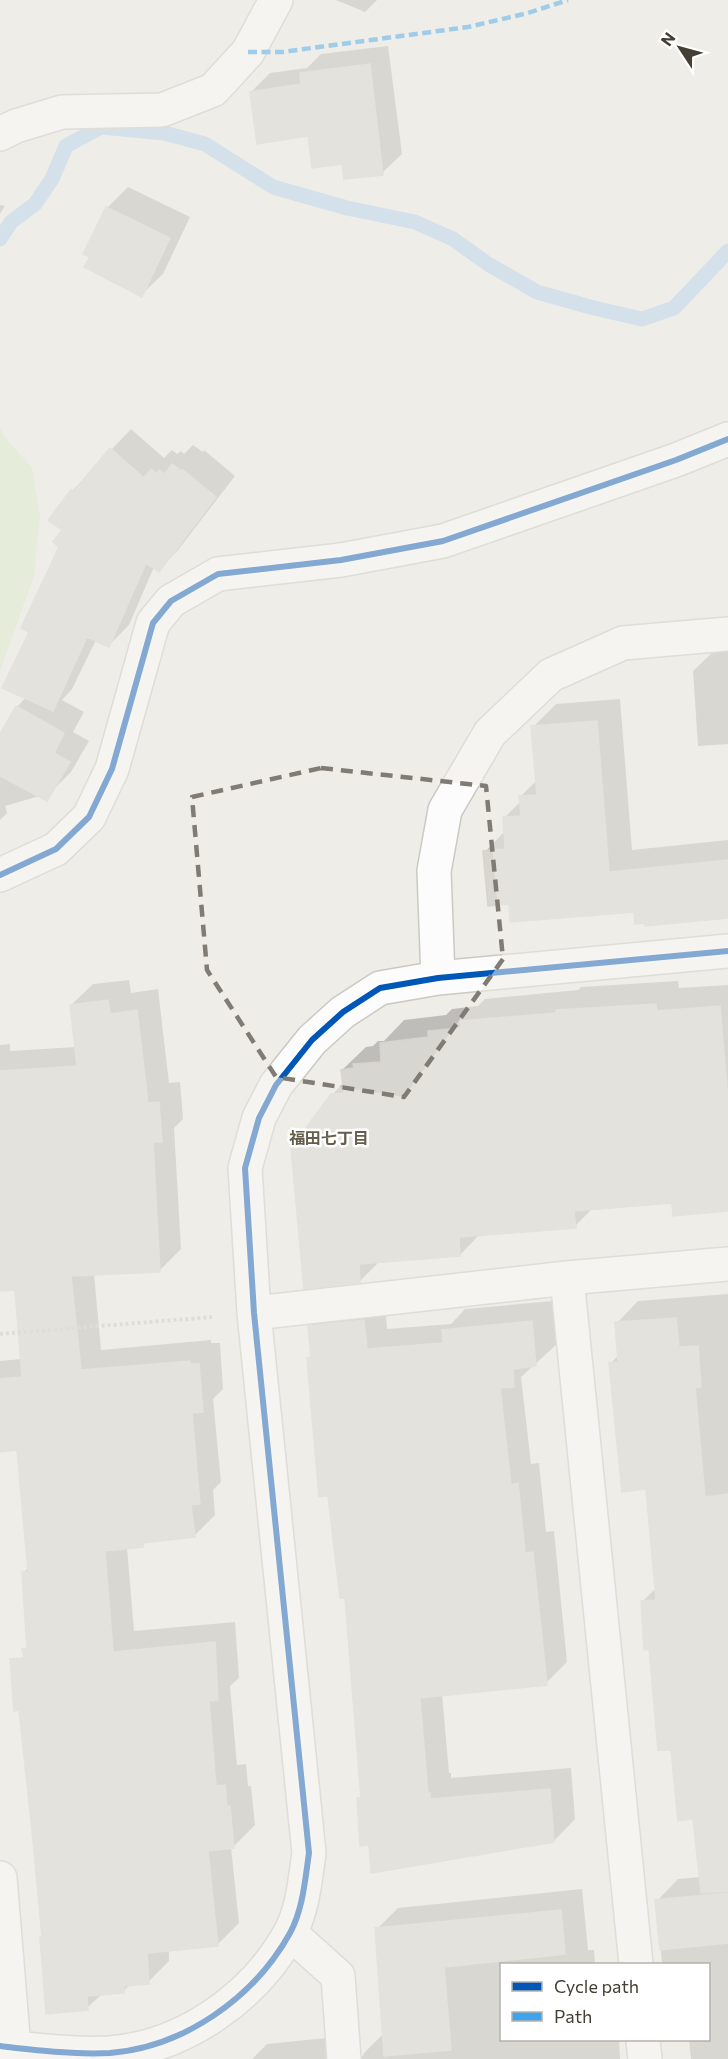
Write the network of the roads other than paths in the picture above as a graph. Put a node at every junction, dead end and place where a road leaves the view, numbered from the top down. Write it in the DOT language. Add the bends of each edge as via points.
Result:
graph roads {
  1 [pos="276,0"];
  2 [pos="0,134"];
  3 [pos="728,439"];
  4 [pos="728,634"];
  5 [pos="0,875"];
  6 [pos="728,951"];
  7 [pos="438,978"];
  8 [pos="728,1264"];
  9 [pos="567,1278"];
  10 [pos="254,1313"];
  11 [pos="0,1878"];
  12 [pos="290,1933"];
  13 [pos="636,1963"];
  14 [pos="644,2041"];
  15 [pos="7,2047"];
  16 [pos="344,2059"];
  17 [pos="645,2059"];
  1 -- 2 [label="street" via="248,52 213,90 162,110 62,112"];
  3 -- 5 [label="street" via="443,541 341,560 218,574 171,601 153,623 112,769 89,817 56,849"];
  4 -- 7 [label="street" via="623,643 551,675 490,733 446,810 434,871"];
  6 -- 7 [label="street"];
  7 -- 10 [label="street" via="380,988 343,1012 312,1040 276,1085 259,1118 245,1168"];
  8 -- 9 [label="street"];
  9 -- 10 [label="street"];
  9 -- 13 [label="street"];
  10 -- 12 [label="street" via="309,1853 302,1902"];
  11 -- 15 [label="street"];
  12 -- 15 [label="street" via="237,1998 200,2025 164,2041 110,2053"];
  12 -- 16 [label="street" via="338,1977"];
  14 -- 17 [label="street"];
}
